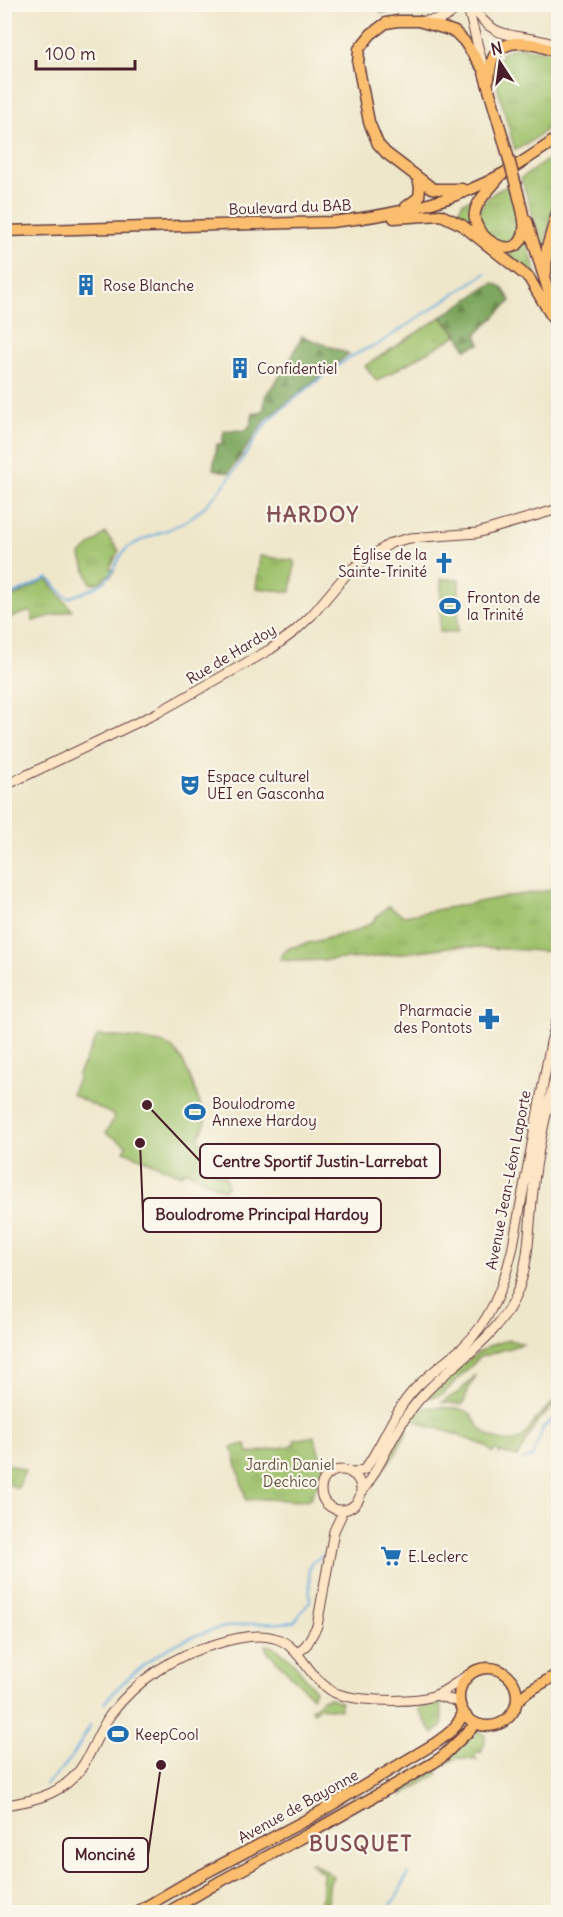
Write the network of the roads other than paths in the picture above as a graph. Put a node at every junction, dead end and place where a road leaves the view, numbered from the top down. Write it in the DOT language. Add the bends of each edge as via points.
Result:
graph roads {
  1 [pos="457,4"];
  2 [pos="467,4"];
  3 [pos="472,4"];
  4 [pos="418,21"];
  5 [pos="558,46"];
  6 [pos="558,53"];
  7 [pos="483,69"];
  8 [pos="489,89"];
  9 [pos="557,138"];
  10 [pos="503,174"];
  11 [pos="418,178"];
  12 [pos="471,189"];
  13 [pos="518,193"];
  14 [pos="558,210"];
  15 [pos="400,211"];
  16 [pos="360,219"];
  17 [pos="4,231"];
  18 [pos="546,282"];
  19 [pos="558,326"];
  20 [pos="558,509"];
  21 [pos="4,786"];
  22 [pos="558,1016"];
  23 [pos="558,1067"];
  24 [pos="352,1474"];
  25 [pos="361,1493"];
  26 [pos="337,1509"];
  27 [pos="297,1654"];
  28 [pos="558,1667"];
  29 [pos="558,1674"];
  30 [pos="468,1675"];
  31 [pos="518,1685"];
  32 [pos="435,1695"];
  33 [pos="517,1701"];
  34 [pos="461,1707"];
  35 [pos="476,1724"];
  36 [pos="4,1805"];
  37 [pos="137,1912"];
  38 [pos="168,1912"];
  1 -- 4 [label="street" via="445,18"];
  2 -- 7 [label="street"];
  3 -- 5 [label="street" via="488,27 498,32"];
  4 -- 7 [label="main road" via="455,32"];
  4 -- 11 [label="main road" via="386,23 359,49 358,64 373,136 386,153"];
  6 -- 8 [label="main road" via="534,45 504,46 493,57"];
  7 -- 8 [label="main road"];
  8 -- 13 [label="main road, bridge"];
  9 -- 10 [label="main road, Boulevard du BAB"];
  10 -- 12 [label="main road, Boulevard du BAB"];
  10 -- 13 [label="main road" via="475,210 478,230 495,245 514,247 521,240 524,230"];
  11 -- 12 [label="main road" via="436,189"];
  11 -- 15 [label="main road" via="419,197"];
  12 -- 15 [label="main road, Boulevard du BAB"];
  13 -- 18 [label="main road"];
  14 -- 18 [label="main road" via="547,246"];
  15 -- 16 [label="main road, Boulevard du BAB"];
  16 -- 17 [label="main road, Boulevard du BAB"];
  16 -- 19 [label="main road" via="441,215 451,219 529,278"];
  18 -- 19 [label="main road"];
  20 -- 21 [label="street, Rue de Hardoy" via="477,533 410,537 391,543 350,570 312,615 272,649 157,713"];
  22 -- 24 [label="street, Avenue Jean-Léon Laporte" via="512,1251 496,1299 464,1346 402,1404 365,1469"];
  23 -- 25 [label="street, Avenue Jean-Léon Laporte" via="537,1167 523,1274 511,1306 479,1347 411,1409"];
  24 -- 25 [label="street" via="360,1482"];
  24 -- 26 [label="street" via="331,1473 322,1485 324,1501"];
  25 -- 26 [label="street" via="355,1505"];
  26 -- 27 [label="street" via="317,1626"];
  27 -- 32 [label="street" via="318,1680 336,1694 410,1701"];
  27 -- 36 [label="street" via="283,1642 265,1636 218,1643 172,1661 143,1681 118,1706 68,1784 47,1796"];
  28 -- 31 [label="main road"];
  29 -- 33 [label="main road"];
  30 -- 31 [label="main road" via="492,1668"];
  30 -- 32 [label="street"];
  30 -- 34 [label="main road" via="460,1690"];
  31 -- 33 [label="main road"];
  32 -- 34 [label="street"];
  33 -- 35 [label="main road" via="505,1721 491,1726"];
  34 -- 35 [label="main road"];
  34 -- 37 [label="main road, Avenue de Bayonne" via="457,1725 434,1744 309,1819"];
  35 -- 38 [label="main road, Avenue de Bayonne" via="434,1764"];
}
